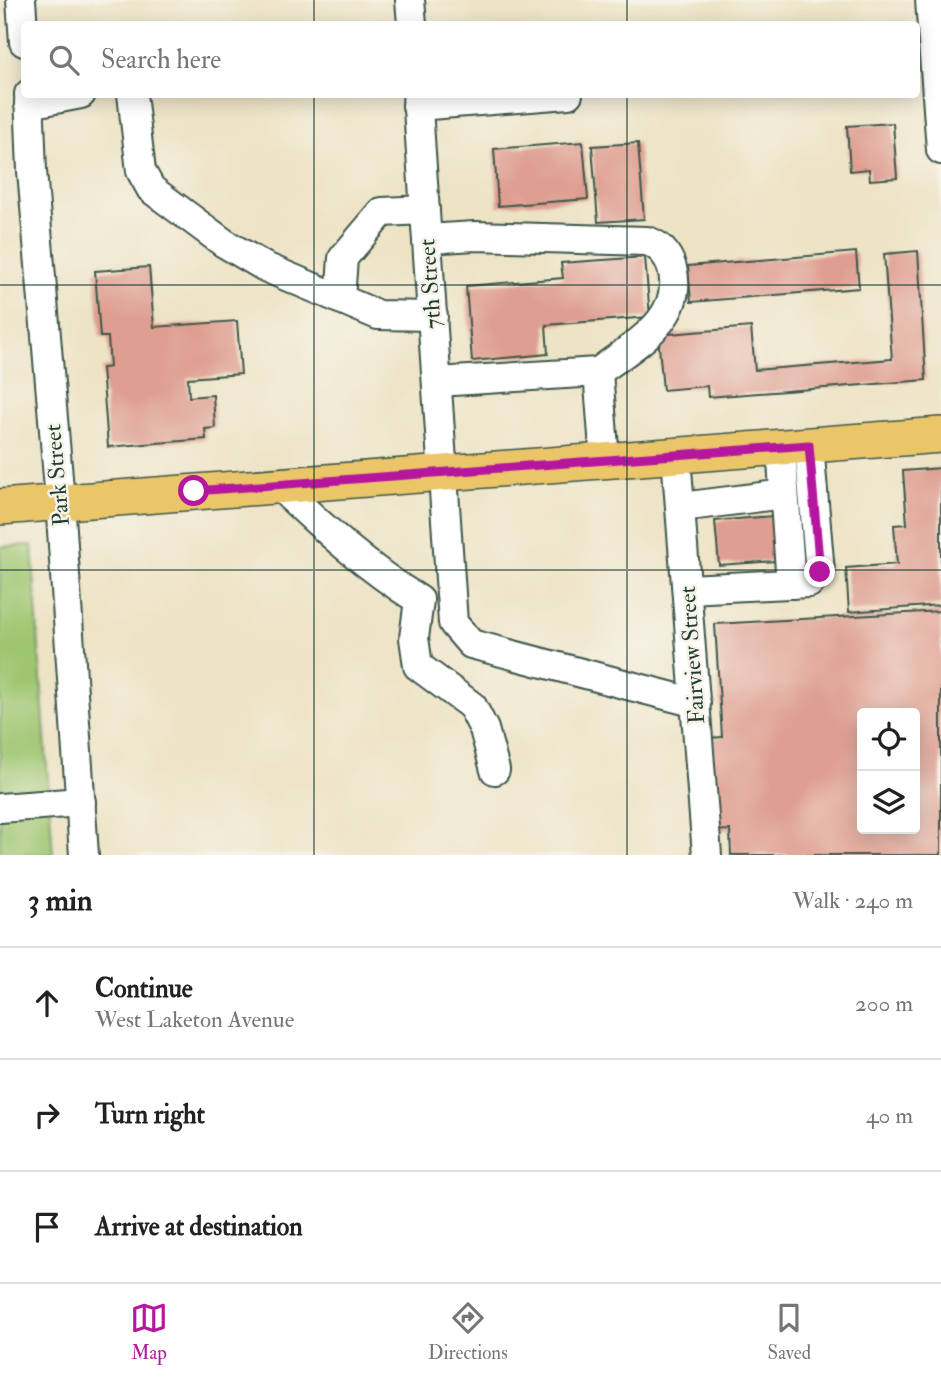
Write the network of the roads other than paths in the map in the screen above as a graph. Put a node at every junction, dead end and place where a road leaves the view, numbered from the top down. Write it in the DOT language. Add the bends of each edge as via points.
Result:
graph roads {
  1 [pos="21,0"];
  2 [pos="410,0"];
  3 [pos="930,0"];
  4 [pos="22,21"];
  5 [pos="412,21"];
  6 [pos="931,68"];
  7 [pos="132,98"];
  8 [pos="467,98"];
  9 [pos="29,99"];
  10 [pos="417,100"];
  11 [pos="941,150"];
  12 [pos="425,210"];
  13 [pos="427,239"];
  14 [pos="340,299"];
  15 [pos="433,316"];
  16 [pos="598,372"];
  17 [pos="438,382"];
  18 [pos="941,435"];
  19 [pos="795,446"];
  20 [pos="676,456"];
  21 [pos="605,461"];
  22 [pos="444,473"];
  23 [pos="278,485"];
  24 [pos="784,494"];
  25 [pos="60,501"];
  26 [pos="0,507"];
  27 [pos="681,507"];
  28 [pos="791,584"];
  29 [pos="688,589"];
  30 [pos="696,703"];
  31 [pos="495,770"];
  32 [pos="81,802"];
  33 [pos="0,808"];
  34 [pos="84,855"];
  35 [pos="708,855"];
  1 -- 4 [label="street"];
  2 -- 5 [label="street"];
  3 -- 6 [label="street"];
  6 -- 11 [label="street"];
  7 -- 14 [label="street" via="141,171 151,188 224,243 265,267"];
  8 -- 10 [label="street"];
  9 -- 25 [label="street, Park Street"];
  10 -- 12 [label="street, 7th Street"];
  12 -- 13 [label="street, 7th Street"];
  12 -- 14 [label="street" via="382,212 343,258"];
  13 -- 15 [label="street, 7th Street"];
  13 -- 16 [label="street" via="475,236 657,244 672,266 674,290 669,309 654,330"];
  14 -- 15 [label="street" via="378,315"];
  15 -- 17 [label="street, 7th Street"];
  16 -- 17 [label="street"];
  16 -- 21 [label="street"];
  17 -- 22 [label="street, 7th Street"];
  18 -- 19 [label="main road"];
  19 -- 20 [label="main road"];
  19 -- 24 [label="street"];
  19 -- 28 [label="street" via="820,572 809,583"];
  20 -- 21 [label="main road"];
  20 -- 27 [label="street, Fairview Street"];
  21 -- 22 [label="main road"];
  22 -- 23 [label="main road"];
  22 -- 30 [label="street, 7th Street" via="453,623 471,644"];
  23 -- 25 [label="main road"];
  23 -- 31 [label="street" via="331,536 419,600 414,638 418,666 472,706 484,729"];
  24 -- 27 [label="street"];
  24 -- 28 [label="street"];
  25 -- 26 [label="main road"];
  25 -- 32 [label="street, Park Street"];
  27 -- 29 [label="street, Fairview Street"];
  28 -- 29 [label="street"];
  29 -- 30 [label="street, Fairview Street"];
  30 -- 35 [label="street, Fairview Street"];
  32 -- 33 [label="street"];
  32 -- 34 [label="street, Park Street"];
}
